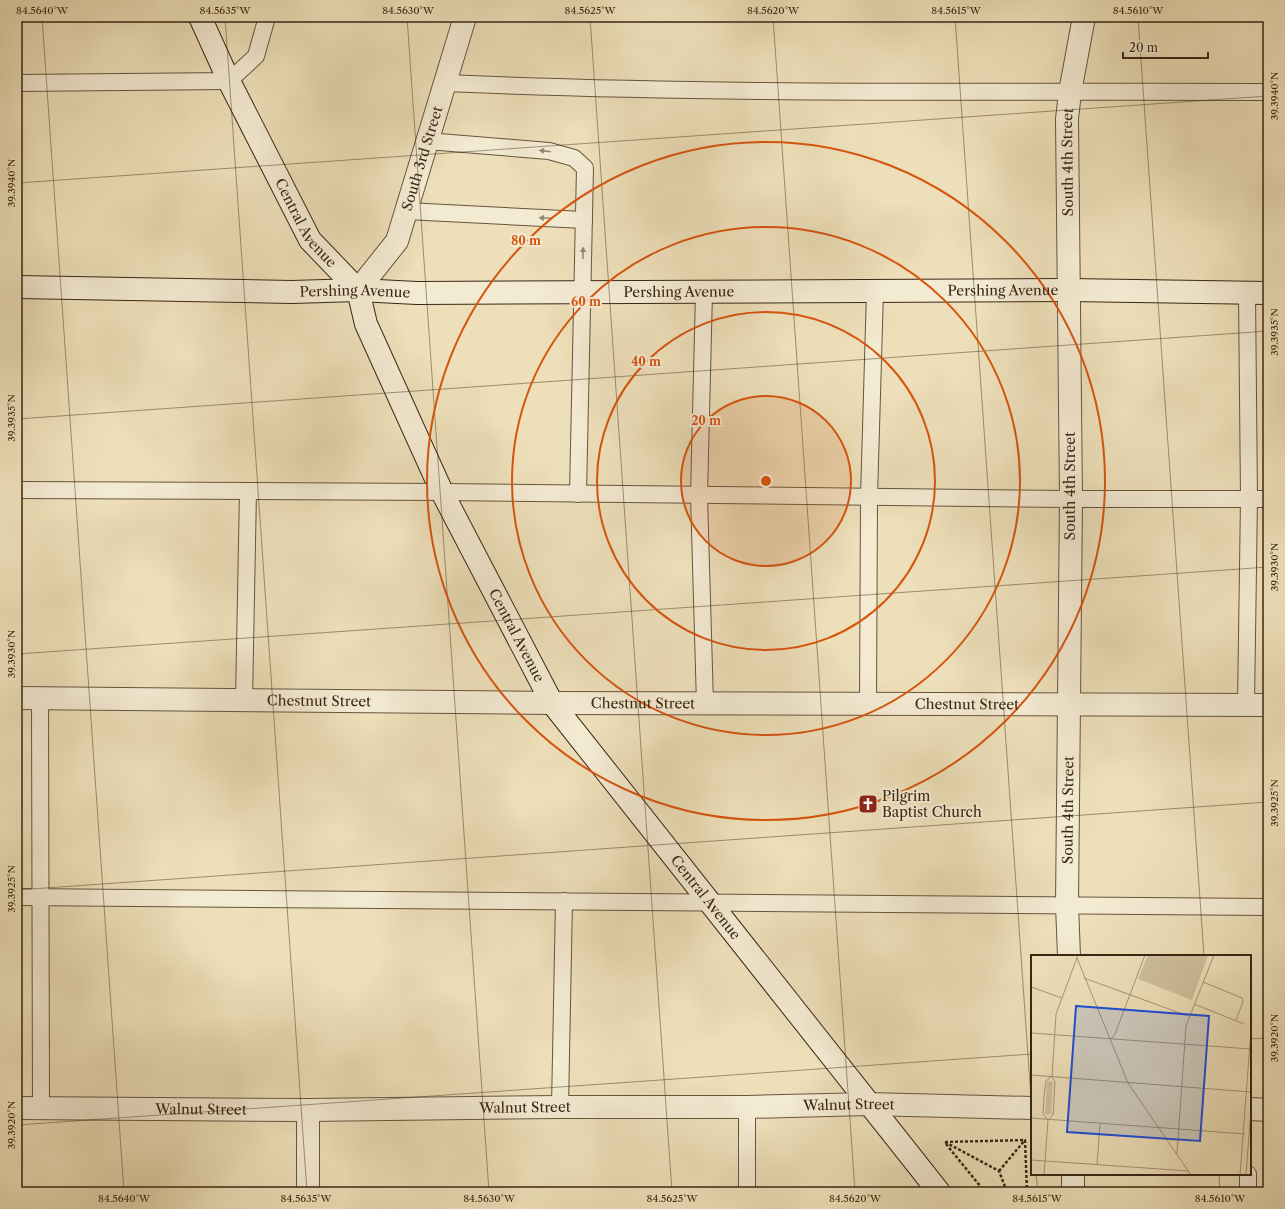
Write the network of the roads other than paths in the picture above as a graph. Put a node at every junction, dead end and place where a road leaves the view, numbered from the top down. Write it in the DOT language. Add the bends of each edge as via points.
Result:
graph roads {
  1 [pos="200,17"];
  2 [pos="267,17"];
  3 [pos="465,17"];
  4 [pos="1084,17"];
  5 [pos="229,81"];
  6 [pos="17,83"];
  7 [pos="445,83"];
  8 [pos="1070,92"];
  9 [pos="1268,92"];
  10 [pos="427,141"];
  11 [pos="406,211"];
  12 [pos="584,220"];
  13 [pos="17,287"];
  14 [pos="358,290"];
  15 [pos="1069,290"];
  16 [pos="874,291"];
  17 [pos="582,292"];
  18 [pos="704,292"];
  19 [pos="1258,293"];
  20 [pos="17,490"];
  21 [pos="248,491"];
  22 [pos="442,492"];
  23 [pos="578,494"];
  24 [pos="700,495"];
  25 [pos="869,497"];
  26 [pos="1071,499"];
  27 [pos="1249,499"];
  28 [pos="1268,499"];
  29 [pos="17,698"];
  30 [pos="40,698"];
  31 [pos="244,700"];
  32 [pos="552,703"];
  33 [pos="705,704"];
  34 [pos="868,704"];
  35 [pos="1069,704"];
  36 [pos="1246,705"];
  37 [pos="1268,705"];
  38 [pos="17,897"];
  39 [pos="40,898"];
  40 [pos="564,901"];
  41 [pos="712,902"];
  42 [pos="1067,905"];
  43 [pos="1268,906"];
  44 [pos="1068,955"];
  45 [pos="868,1104"];
  46 [pos="560,1107"];
  47 [pos="747,1107"];
  48 [pos="17,1108"];
  49 [pos="41,1108"];
  50 [pos="1031,1108"];
  51 [pos="1251,1109"];
  52 [pos="308,1110"];
  53 [pos="1268,1110"];
  54 [pos="1073,1175"];
  55 [pos="1248,1175"];
  56 [pos="308,1192"];
  57 [pos="747,1192"];
  58 [pos="939,1192"];
  59 [pos="1073,1192"];
  60 [pos="1248,1192"];
  1 -- 5 [label="street, Central Avenue"];
  2 -- 5 [label="lane" via="256,56"];
  3 -- 7 [label="street, South 3rd Street"];
  4 -- 8 [label="street, South 4th Street"];
  5 -- 6 [label="lane"];
  5 -- 14 [label="street, Central Avenue" via="310,240"];
  7 -- 8 [label="lane" via="573,88"];
  7 -- 10 [label="street, South 3rd Street"];
  8 -- 9 [label="lane"];
  8 -- 15 [label="street, South 4th Street" via="1067,119"];
  10 -- 11 [label="street, South 3rd Street"];
  12 -- 10 [label="lane, one-way" via="585,168 574,158 549,151"];
  12 -- 11 [label="lane, one-way"];
  11 -- 14 [label="street, South 3rd Street" via="397,240"];
  17 -- 12 [label="lane, one-way"];
  13 -- 14 [label="street, Pershing Avenue" via="292,292"];
  14 -- 17 [label="street, Pershing Avenue" via="417,293"];
  14 -- 22 [label="street, Central Avenue" via="366,324"];
  15 -- 16 [label="street, Pershing Avenue"];
  15 -- 19 [label="street, Pershing Avenue"];
  15 -- 26 [label="street, South 4th Street"];
  16 -- 18 [label="street, Pershing Avenue"];
  16 -- 25 [label="lane"];
  17 -- 18 [label="street, Pershing Avenue"];
  17 -- 23 [label="lane"];
  18 -- 24 [label="lane"];
  19 -- 27 [label="lane"];
  20 -- 21 [label="lane"];
  21 -- 22 [label="lane"];
  21 -- 31 [label="lane"];
  22 -- 23 [label="lane"];
  22 -- 32 [label="street, Central Avenue"];
  23 -- 24 [label="lane"];
  24 -- 25 [label="lane"];
  24 -- 33 [label="lane"];
  25 -- 26 [label="lane"];
  25 -- 34 [label="lane"];
  26 -- 27 [label="lane"];
  26 -- 35 [label="street, South 4th Street"];
  27 -- 28 [label="lane"];
  27 -- 36 [label="lane"];
  29 -- 30 [label="street, Chestnut Street"];
  30 -- 31 [label="street, Chestnut Street"];
  30 -- 39 [label="lane"];
  31 -- 32 [label="street, Chestnut Street"];
  32 -- 33 [label="street, Chestnut Street"];
  32 -- 41 [label="street, Central Avenue"];
  33 -- 34 [label="street, Chestnut Street"];
  34 -- 35 [label="street, Chestnut Street"];
  35 -- 36 [label="street, Chestnut Street"];
  35 -- 42 [label="street, South 4th Street"];
  36 -- 37 [label="street, Chestnut Street"];
  38 -- 39 [label="lane"];
  39 -- 40 [label="lane"];
  39 -- 49 [label="lane"];
  40 -- 41 [label="lane"];
  40 -- 46 [label="lane"];
  41 -- 42 [label="lane"];
  41 -- 45 [label="street, Central Avenue"];
  42 -- 43 [label="lane"];
  42 -- 44 [label="street, South 4th Street"];
  45 -- 47 [label="street, Walnut Street"];
  45 -- 50 [label="street, Walnut Street"];
  45 -- 58 [label="street, Central Avenue"];
  46 -- 47 [label="street, Walnut Street"];
  46 -- 52 [label="street, Walnut Street"];
  47 -- 57 [label="lane"];
  48 -- 49 [label="street, Walnut Street"];
  49 -- 52 [label="street, Walnut Street"];
  51 -- 53 [label="street"];
  52 -- 56 [label="street"];
  54 -- 59 [label="street"];
  55 -- 60 [label="lane"];
}
